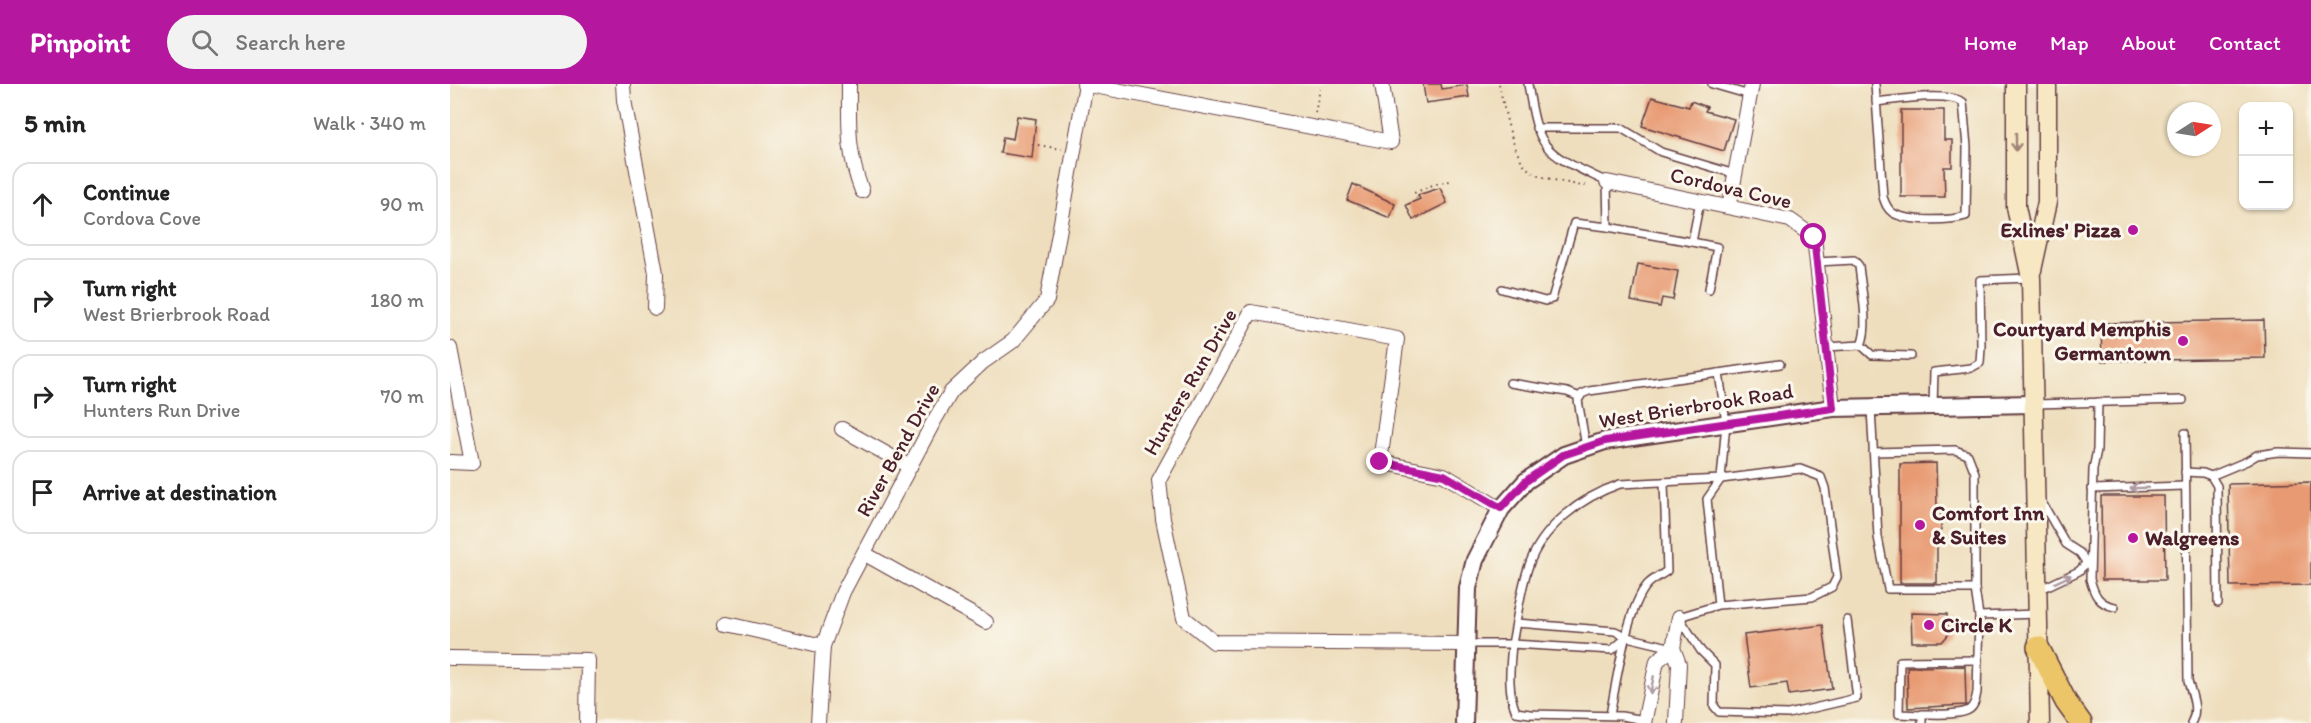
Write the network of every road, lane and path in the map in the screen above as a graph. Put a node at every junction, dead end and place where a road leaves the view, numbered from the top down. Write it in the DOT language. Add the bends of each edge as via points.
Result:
graph roads {
  1 [pos="623,84"];
  2 [pos="849,84"];
  3 [pos="1085,84"];
  4 [pos="1382,84"];
  5 [pos="1528,84"];
  6 [pos="1712,84"];
  7 [pos="1875,84"];
  8 [pos="2016,84"];
  9 [pos="2047,84"];
  10 [pos="1320,89"];
  11 [pos="1751,89"];
  12 [pos="1876,102"];
  13 [pos="1312,127"];
  14 [pos="1536,128"];
  15 [pos="1032,144"];
  16 [pos="1073,151"];
  17 [pos="1735,174"];
  18 [pos="1450,182"];
  19 [pos="1607,182"];
  20 [pos="862,191"];
  21 [pos="1417,198"];
  22 [pos="1700,201"];
  23 [pos="1729,207"];
  24 [pos="1608,227"];
  25 [pos="1692,242"];
  26 [pos="1817,262"];
  27 [pos="2031,278"];
  28 [pos="1502,289"];
  29 [pos="1709,289"];
  30 [pos="655,308"];
  31 [pos="1861,345"];
  32 [pos="1826,346"];
  33 [pos="450,348"];
  34 [pos="1911,356"];
  35 [pos="1780,364"];
  36 [pos="1719,373"];
  37 [pos="1510,383"];
  38 [pos="1580,398"];
  39 [pos="2183,400"];
  40 [pos="2098,402"];
  41 [pos="2033,404"];
  42 [pos="1933,406"];
  43 [pos="1833,408"];
  44 [pos="1871,408"];
  45 [pos="1726,423"];
  46 [pos="842,429"];
  47 [pos="2185,433"];
  48 [pos="1586,447"];
  49 [pos="1873,452"];
  50 [pos="2311,453"];
  51 [pos="450,462"];
  52 [pos="910,466"];
  53 [pos="2185,472"];
  54 [pos="2211,476"];
  55 [pos="1721,479"];
  56 [pos="1664,482"];
  57 [pos="2185,486"];
  58 [pos="2034,489"];
  59 [pos="2092,489"];
  60 [pos="1501,508"];
  61 [pos="865,554"];
  62 [pos="2088,561"];
  63 [pos="1975,590"];
  64 [pos="2036,591"];
  65 [pos="2218,603"];
  66 [pos="1718,605"];
  67 [pos="2115,607"];
  68 [pos="2037,614"];
  69 [pos="1679,616"];
  70 [pos="1979,616"];
  71 [pos="1847,620"];
  72 [pos="986,622"];
  73 [pos="1516,623"];
  74 [pos="727,624"];
  75 [pos="1627,637"];
  76 [pos="1465,644"];
  77 [pos="1512,644"];
  78 [pos="823,646"];
  79 [pos="2038,647"];
  80 [pos="1673,648"];
  81 [pos="450,658"];
  82 [pos="1978,660"];
  83 [pos="1610,715"];
  84 [pos="1922,719"];
  85 [pos="1644,721"];
  86 [pos="2195,721"];
  87 [pos="587,723"];
  88 [pos="818,723"];
  89 [pos="1464,723"];
  90 [pos="1676,723"];
  91 [pos="2040,723"];
  92 [pos="2081,723"];
  1 -- 30 [label="street" via="656,273"];
  2 -- 20 [label="street" via="849,141"];
  3 -- 13 [label="street"];
  3 -- 16 [label="street, River Bend Drive"];
  4 -- 13 [label="street" via="1391,142"];
  5 -- 14 [label="lane"];
  6 -- 11 [label="lane"];
  7 -- 12 [label="lane"];
  8 -- 27 [label="main road, one-way" via="2016,207"];
  9 -- 27 [label="main road" via="2047,202"];
  10 -- 13 [label="path"];
  11 -- 17 [label="street"];
  12 -- 12 [label="lane" via="1941,98 1963,102 1966,216 1954,220 1918,218 1894,213 1886,207"];
  14 -- 17 [label="lane" via="1621,128 1661,152"];
  14 -- 19 [label="lane" via="1550,152"];
  15 -- 16 [label="path"];
  16 -- 52 [label="street, River Bend Drive" via="1047,300 1013,341 951,392"];
  17 -- 23 [label="street"];
  18 -- 21 [label="path" via="1414,193"];
  19 -- 22 [label="street, Cordova Cove"];
  19 -- 24 [label="lane"];
  22 -- 23 [label="street, Cordova Cove"];
  22 -- 25 [label="lane"];
  23 -- 26 [label="street, Cordova Cove" via="1790,220 1814,237"];
  24 -- 25 [label="lane"];
  24 -- 28 [label="lane" via="1574,223 1552,299 1545,301"];
  25 -- 29 [label="lane" via="1717,247"];
  26 -- 31 [label="lane" via="1854,260 1859,267 1865,327"];
  26 -- 32 [label="street, Cordova Cove"];
  27 -- 41 [label="main road"];
  27 -- 42 [label="lane" via="1980,280 1980,363 1971,368 1934,372"];
  31 -- 32 [label="lane"];
  31 -- 34 [label="lane" via="1872,355"];
  32 -- 43 [label="street, Cordova Cove"];
  33 -- 51 [label="street" via="472,463"];
  35 -- 36 [label="lane"];
  36 -- 38 [label="lane" via="1589,391"];
  36 -- 45 [label="lane"];
  37 -- 38 [label="lane" via="1567,392"];
  38 -- 48 [label="lane"];
  39 -- 40 [label="lane"];
  40 -- 41 [label="lane"];
  40 -- 59 [label="lane"];
  41 -- 42 [label="street, West Brierbrook Road"];
  41 -- 58 [label="main road"];
  42 -- 44 [label="street, West Brierbrook Road"];
  43 -- 44 [label="street, West Brierbrook Road"];
  43 -- 45 [label="street, West Brierbrook Road"];
  44 -- 49 [label="lane"];
  45 -- 48 [label="street, West Brierbrook Road"];
  45 -- 55 [label="lane"];
  46 -- 52 [label="street"];
  47 -- 53 [label="lane"];
  48 -- 60 [label="street, West Brierbrook Road" via="1563,455 1526,481"];
  49 -- 63 [label="lane" via="1878,537 1888,589"];
  49 -- 63 [label="lane" via="1955,450 1968,454 1974,473"];
  50 -- 54 [label="lane" via="2257,455"];
  52 -- 61 [label="street, River Bend Drive"];
  53 -- 54 [label="lane"];
  53 -- 57 [label="lane"];
  54 -- 65 [label="lane" via="2217,486"];
  55 -- 56 [label="lane"];
  55 -- 66 [label="lane" via="1707,499"];
  55 -- 66 [label="lane" via="1800,469 1821,477 1837,577 1832,587 1812,597"];
  56 -- 73 [label="lane" via="1620,484 1606,489 1558,521 1528,566"];
  56 -- 75 [label="lane" via="1667,571 1647,585 1636,605"];
  57 -- 59 [label="lane, one-way"];
  57 -- 86 [label="lane" via="2187,681"];
  58 -- 62 [label="lane" via="2066,543"];
  58 -- 64 [label="main road"];
  59 -- 62 [label="lane"];
  60 -- 76 [label="street, West Brierbrook Road" via="1475,560 1468,588"];
  60 -- 76 [label="street, Hunters Run Drive" via="1444,475 1380,462 1397,339 1251,312 1159,480 1163,519 1184,618 1214,642"];
  61 -- 72 [label="street"];
  61 -- 78 [label="street, River Bend Drive" via="843,592"];
  64 -- 62 [label="lane, one-way" via="2079,571"];
  62 -- 67 [label="lane" via="2094,595"];
  63 -- 70 [label="lane"];
  64 -- 68 [label="main road"];
  66 -- 69 [label="lane"];
  68 -- 70 [label="lane"];
  68 -- 79 [label="main road"];
  69 -- 71 [label="lane" via="1715,665 1714,706 1719,712 1731,713 1788,714 1857,698"];
  69 -- 80 [label="street"];
  70 -- 82 [label="lane"];
  73 -- 75 [label="lane" via="1615,631"];
  73 -- 77 [label="lane"];
  74 -- 78 [label="street"];
  75 -- 77 [label="lane" via="1612,650"];
  75 -- 80 [label="lane"];
  75 -- 83 [label="lane"];
  76 -- 77 [label="lane"];
  76 -- 89 [label="street, West Brierbrook Road"];
  77 -- 83 [label="lane" via="1510,698 1516,712"];
  78 -- 88 [label="street, River Bend Drive"];
  79 -- 91 [label="main road"];
  79 -- 92 [label="main road" via="2069,708"];
  80 -- 85 [label="street, one-way" via="1657,661"];
  80 -- 90 [label="street" via="1679,664"];
  81 -- 87 [label="street" via="588,660"];
  82 -- 84 [label="lane" via="1977,692 1970,709"];
  82 -- 84 [label="lane" via="1900,661 1899,714"];
  83 -- 85 [label="lane"];
}
